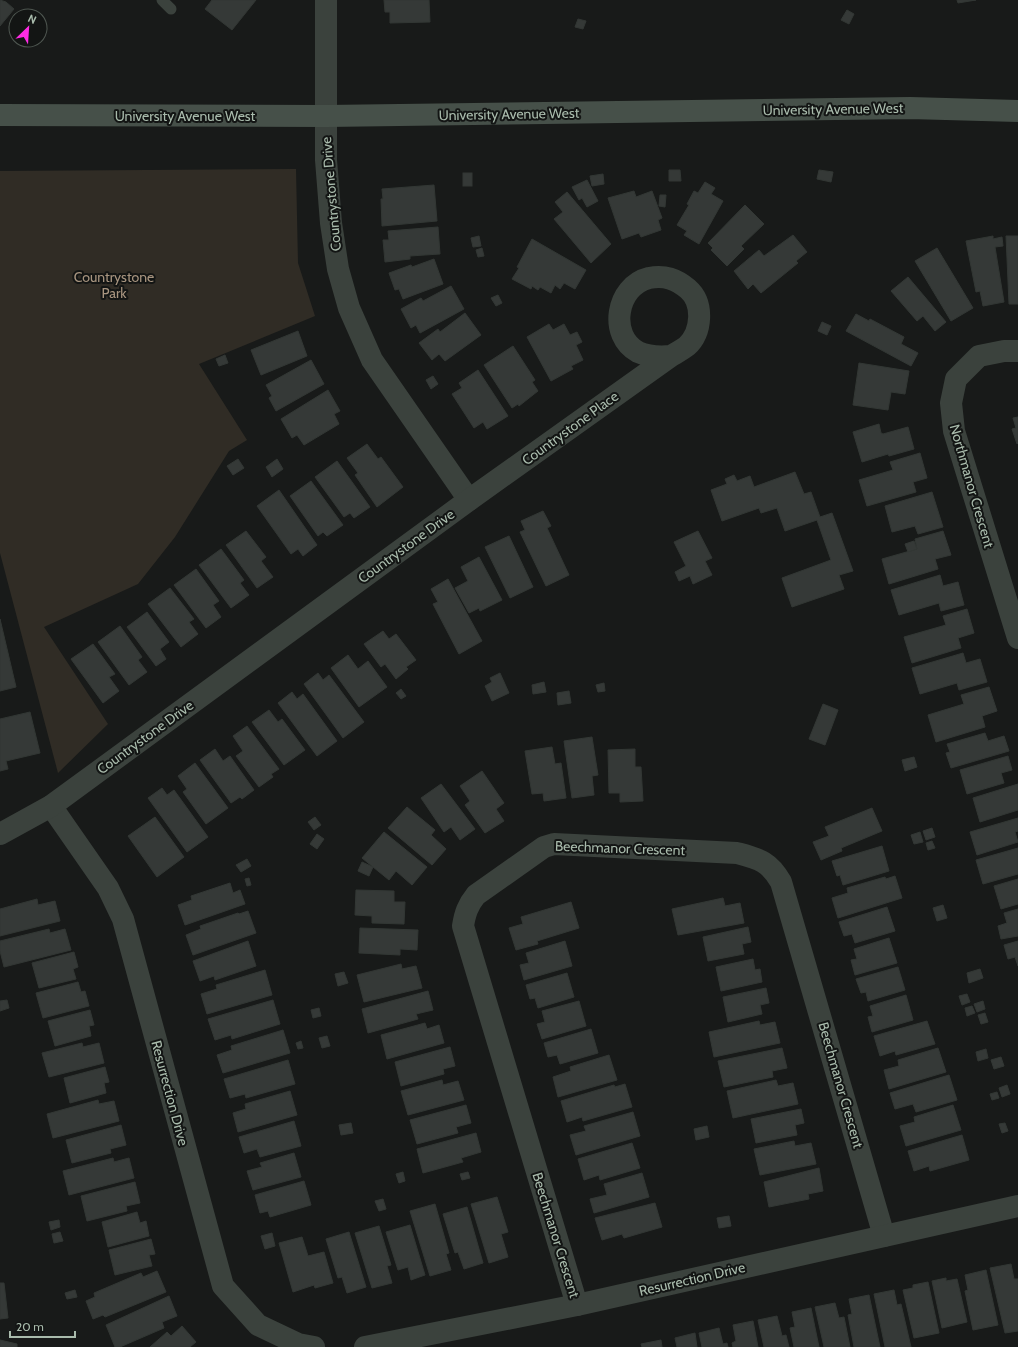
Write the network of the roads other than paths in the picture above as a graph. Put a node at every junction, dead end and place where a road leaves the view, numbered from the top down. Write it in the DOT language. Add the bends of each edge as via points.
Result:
graph roads {
  1 [pos="162,0"];
  2 [pos="326,0"];
  3 [pos="171,8"];
  4 [pos="1018,111"];
  5 [pos="0,116"];
  6 [pos="326,116"];
  7 [pos="1018,351"];
  8 [pos="671,356"];
  9 [pos="468,500"];
  10 [pos="1018,638"];
  11 [pos="51,806"];
  12 [pos="0,834"];
  13 [pos="1018,1206"];
  14 [pos="884,1236"];
  15 [pos="577,1305"];
  16 [pos="314,1347"];
  17 [pos="365,1347"];
  1 -- 3 [label="lane"];
  2 -- 6 [label="street, Countrystone Drive"];
  4 -- 6 [label="main road, University Avenue West" via="910,108"];
  5 -- 6 [label="main road, University Avenue West"];
  6 -- 9 [label="street, Countrystone Drive" via="326,160 331,223 338,269 349,308 372,360"];
  7 -- 10 [label="street, Northmanor Crescent" via="978,356 956,379 951,403 954,432"];
  8 -- 9 [label="street, Countrystone Place"];
  9 -- 11 [label="street, Countrystone Drive"];
  11 -- 12 [label="street, Countrystone Drive"];
  11 -- 16 [label="street, Resurrection Drive" via="108,888 122,919 223,1286 258,1325 298,1344"];
  13 -- 14 [label="street, Resurrection Drive"];
  14 -- 15 [label="street, Resurrection Drive"];
  14 -- 15 [label="street, Beechmanor Crescent" via="781,882 773,868 756,858 737,854 554,844 544,847 476,895 465,913 463,926"];
  15 -- 17 [label="street, Resurrection Drive"];
}
